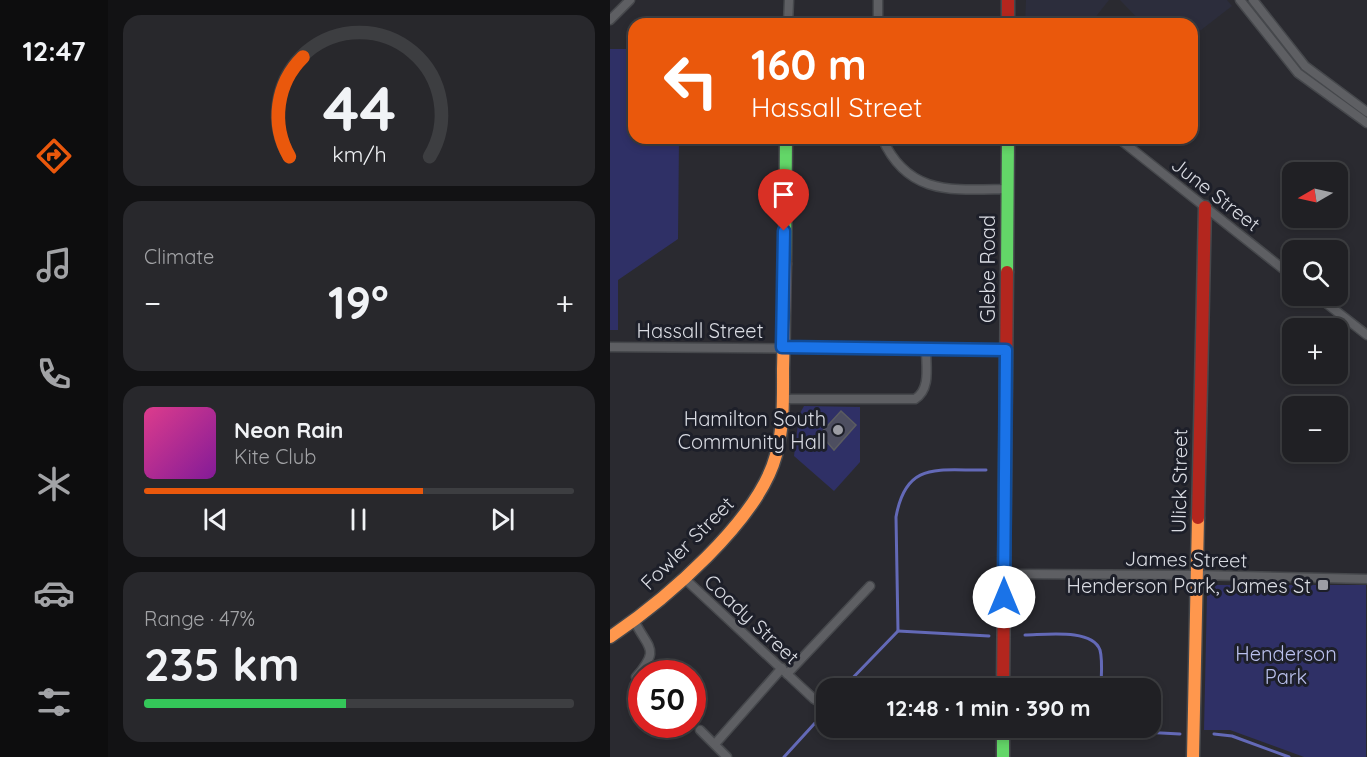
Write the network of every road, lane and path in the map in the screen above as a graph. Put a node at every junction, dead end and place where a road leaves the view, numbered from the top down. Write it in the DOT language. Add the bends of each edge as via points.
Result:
graph roads {
  1 [pos="630,0"];
  2 [pos="789,0"];
  3 [pos="878,0"];
  4 [pos="1008,0"];
  5 [pos="1240,0"];
  6 [pos="1253,0"];
  7 [pos="788,18"];
  8 [pos="877,18"];
  9 [pos="1008,18"];
  10 [pos="610,20"];
  11 [pos="1366,112"];
  12 [pos="1366,123"];
  13 [pos="786,144"];
  14 [pos="885,144"];
  15 [pos="1008,144"];
  16 [pos="1126,144"];
  17 [pos="1007,189"];
  18 [pos="1205,207"];
  19 [pos="1282,268"];
  20 [pos="1330,306"];
  21 [pos="1366,335"];
  22 [pos="610,347"];
  23 [pos="782,347"];
  24 [pos="926,349"];
  25 [pos="1006,350"];
  26 [pos="783,399"];
  27 [pos="1004,574"];
  28 [pos="1197,575"];
  29 [pos="684,578"];
  30 [pos="1366,579"];
  31 [pos="870,586"];
  32 [pos="635,622"];
  33 [pos="610,637"];
  34 [pos="648,660"];
  35 [pos="784,671"];
  36 [pos="1003,678"];
  37 [pos="816,698"];
  38 [pos="706,736"];
  39 [pos="1003,738"];
  40 [pos="715,744"];
  41 [pos="727,757"];
  42 [pos="1003,757"];
  43 [pos="1193,757"];
  1 -- 10 [label="street"];
  2 -- 7 [label="street"];
  3 -- 8 [label="street"];
  4 -- 9 [label="street"];
  5 -- 12 [label="street" via="1298,73"];
  6 -- 11 [label="street" via="1305,66"];
  13 -- 23 [label="street, Fowler Street"];
  14 -- 17 [label="street" via="890,157 926,185 948,190"];
  15 -- 17 [label="street, Glebe Road"];
  16 -- 18 [label="street, June Street"];
  17 -- 25 [label="street, Glebe Road"];
  18 -- 19 [label="street, June Street"];
  18 -- 28 [label="street, Ulick Street"];
  20 -- 21 [label="street"];
  22 -- 23 [label="street, Hassall Street"];
  23 -- 24 [label="street, Hassall Street"];
  23 -- 26 [label="street, Fowler Street"];
  24 -- 25 [label="street, Hassall Street"];
  24 -- 26 [label="street" via="926,387 915,399"];
  25 -- 27 [label="street, Glebe Road"];
  26 -- 29 [label="street, Fowler Street" via="775,461 759,493 740,520"];
  27 -- 28 [label="street, James Street"];
  27 -- 36 [label="street, Glebe Road"];
  28 -- 30 [label="street, James Street"];
  28 -- 43 [label="street, Ulick Street"];
  29 -- 32 [label="street, Fowler Street"];
  29 -- 35 [label="street, Coady Street"];
  31 -- 35 [label="street"];
  32 -- 33 [label="street, Fowler Street"];
  32 -- 34 [label="street" via="649,643"];
  35 -- 37 [label="street, Coady Street"];
  35 -- 40 [label="street"];
  38 -- 40 [label="street"];
  39 -- 42 [label="street"];
  40 -- 41 [label="street"];
}
